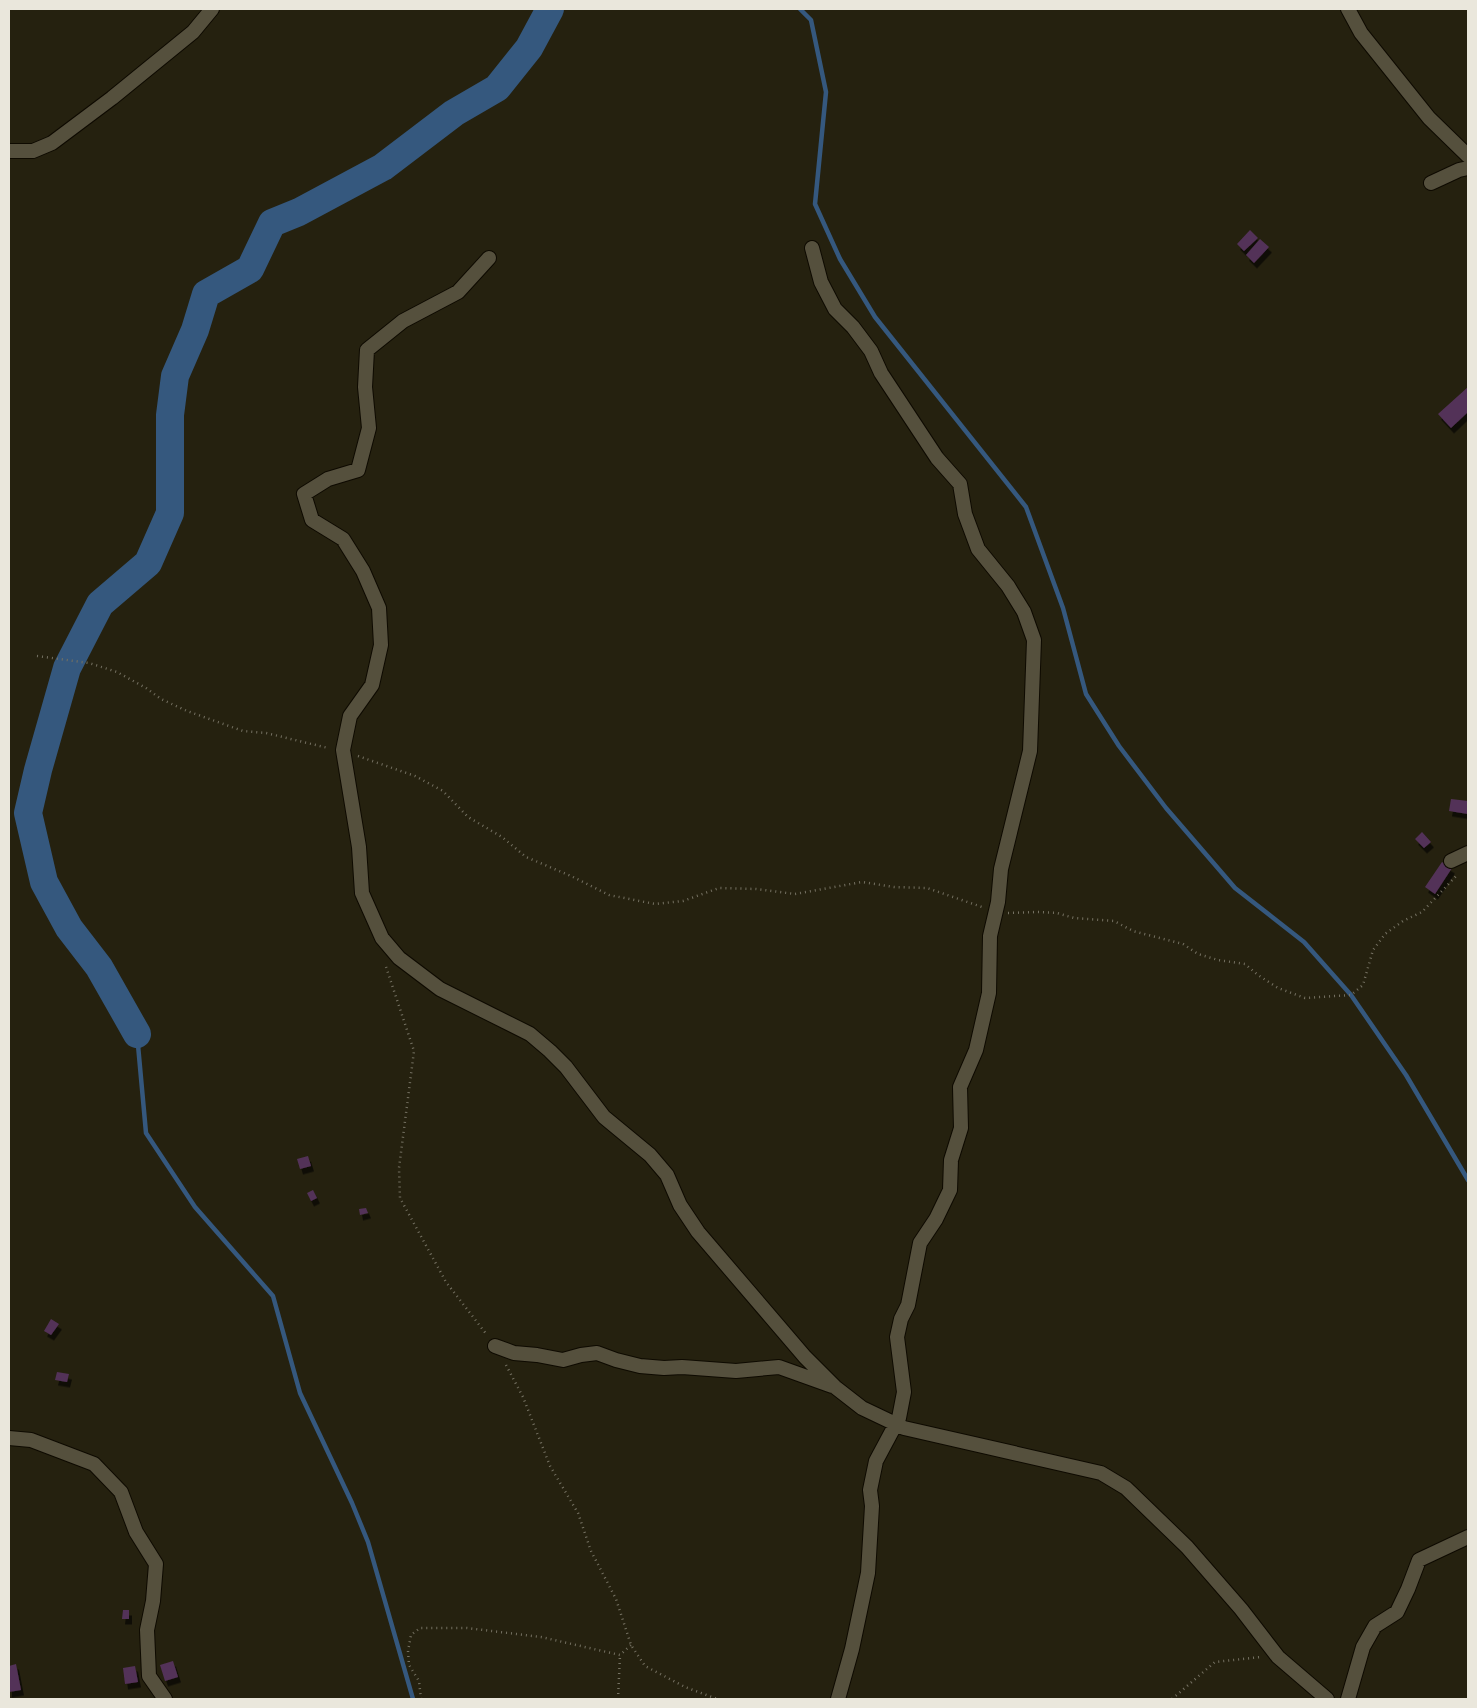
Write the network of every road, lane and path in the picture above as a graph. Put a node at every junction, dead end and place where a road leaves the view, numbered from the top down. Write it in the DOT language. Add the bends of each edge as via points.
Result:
graph roads {
  1 [pos="212,9"];
  2 [pos="1348,9"];
  3 [pos="9,151"];
  4 [pos="1468,156"];
  5 [pos="1468,168"];
  6 [pos="1431,183"];
  7 [pos="812,248"];
  8 [pos="489,258"];
  9 [pos="37,656"];
  10 [pos="343,750"];
  11 [pos="1468,853"];
  12 [pos="1457,864"];
  13 [pos="996,913"];
  14 [pos="495,1346"];
  15 [pos="836,1388"];
  16 [pos="895,1425"];
  17 [pos="9,1438"];
  18 [pos="1468,1537"];
  19 [pos="631,1645"];
  20 [pos="620,1655"];
  21 [pos="1278,1657"];
  22 [pos="165,1699"];
  23 [pos="421,1699"];
  24 [pos="618,1699"];
  25 [pos="838,1699"];
  26 [pos="1172,1699"];
  27 [pos="1327,1699"];
  28 [pos="1348,1699"];
  1 -- 3 [label="street" via="193,32 52,143 33,151"];
  2 -- 4 [label="street" via="1361,33 1429,118"];
  5 -- 6 [label="street"];
  7 -- 13 [label="street" via="821,282 835,309 854,327 937,458 960,484 965,514 978,549 1008,586 1024,612 1034,640 1030,751 1001,869"];
  8 -- 10 [label="street" via="458,292 403,321 367,350 365,388 369,428 358,470 328,478 304,494 312,520 343,539 363,571 379,608 381,644 372,684 350,716"];
  9 -- 10 [label="path" via="89,663 117,672 187,711 243,731"];
  10 -- 13 [label="path" via="443,791 468,817 502,837 526,857 609,896 655,904 683,901 719,888 794,894 862,882 927,888"];
  10 -- 15 [label="street" via="359,847 362,893 382,938 417,973 440,989 530,1034 566,1067 604,1117 650,1155 667,1175 680,1205 698,1232 805,1357"];
  11 -- 12 [label="street"];
  12 -- 13 [label="path" via="1446,889 1422,912 1386,934 1373,950 1363,985 1352,995 1305,998 1278,988 1245,964 1198,954 1183,944 1133,931 1114,922 1056,913"];
  13 -- 16 [label="street" via="990,936 989,993 976,1050 960,1087 961,1128 951,1160 950,1190 920,1243 908,1305 900,1319 897,1337 904,1392"];
  14 -- 15 [label="street" via="514,1353 564,1360 597,1353 640,1366 664,1368 682,1366 736,1371 780,1367"];
  15 -- 16 [label="street" via="862,1408"];
  16 -- 21 [label="street" via="1101,1473 1126,1488 1200,1561"];
  16 -- 25 [label="street" via="876,1460 870,1490 868,1573"];
  17 -- 22 [label="street" via="32,1440 94,1464 121,1492 136,1532 156,1564 154,1601 147,1630 149,1676"];
  18 -- 28 [label="street" via="1419,1560 1397,1612 1375,1626 1363,1647"];
  19 -- 20 [label="path"];
  20 -- 23 [label="path" via="541,1637 467,1628 420,1628 411,1635 408,1651 409,1665 419,1681"];
  20 -- 24 [label="path"];
  21 -- 26 [label="path" via="1269,1655 1215,1662"];
  21 -- 27 [label="street"];
}
